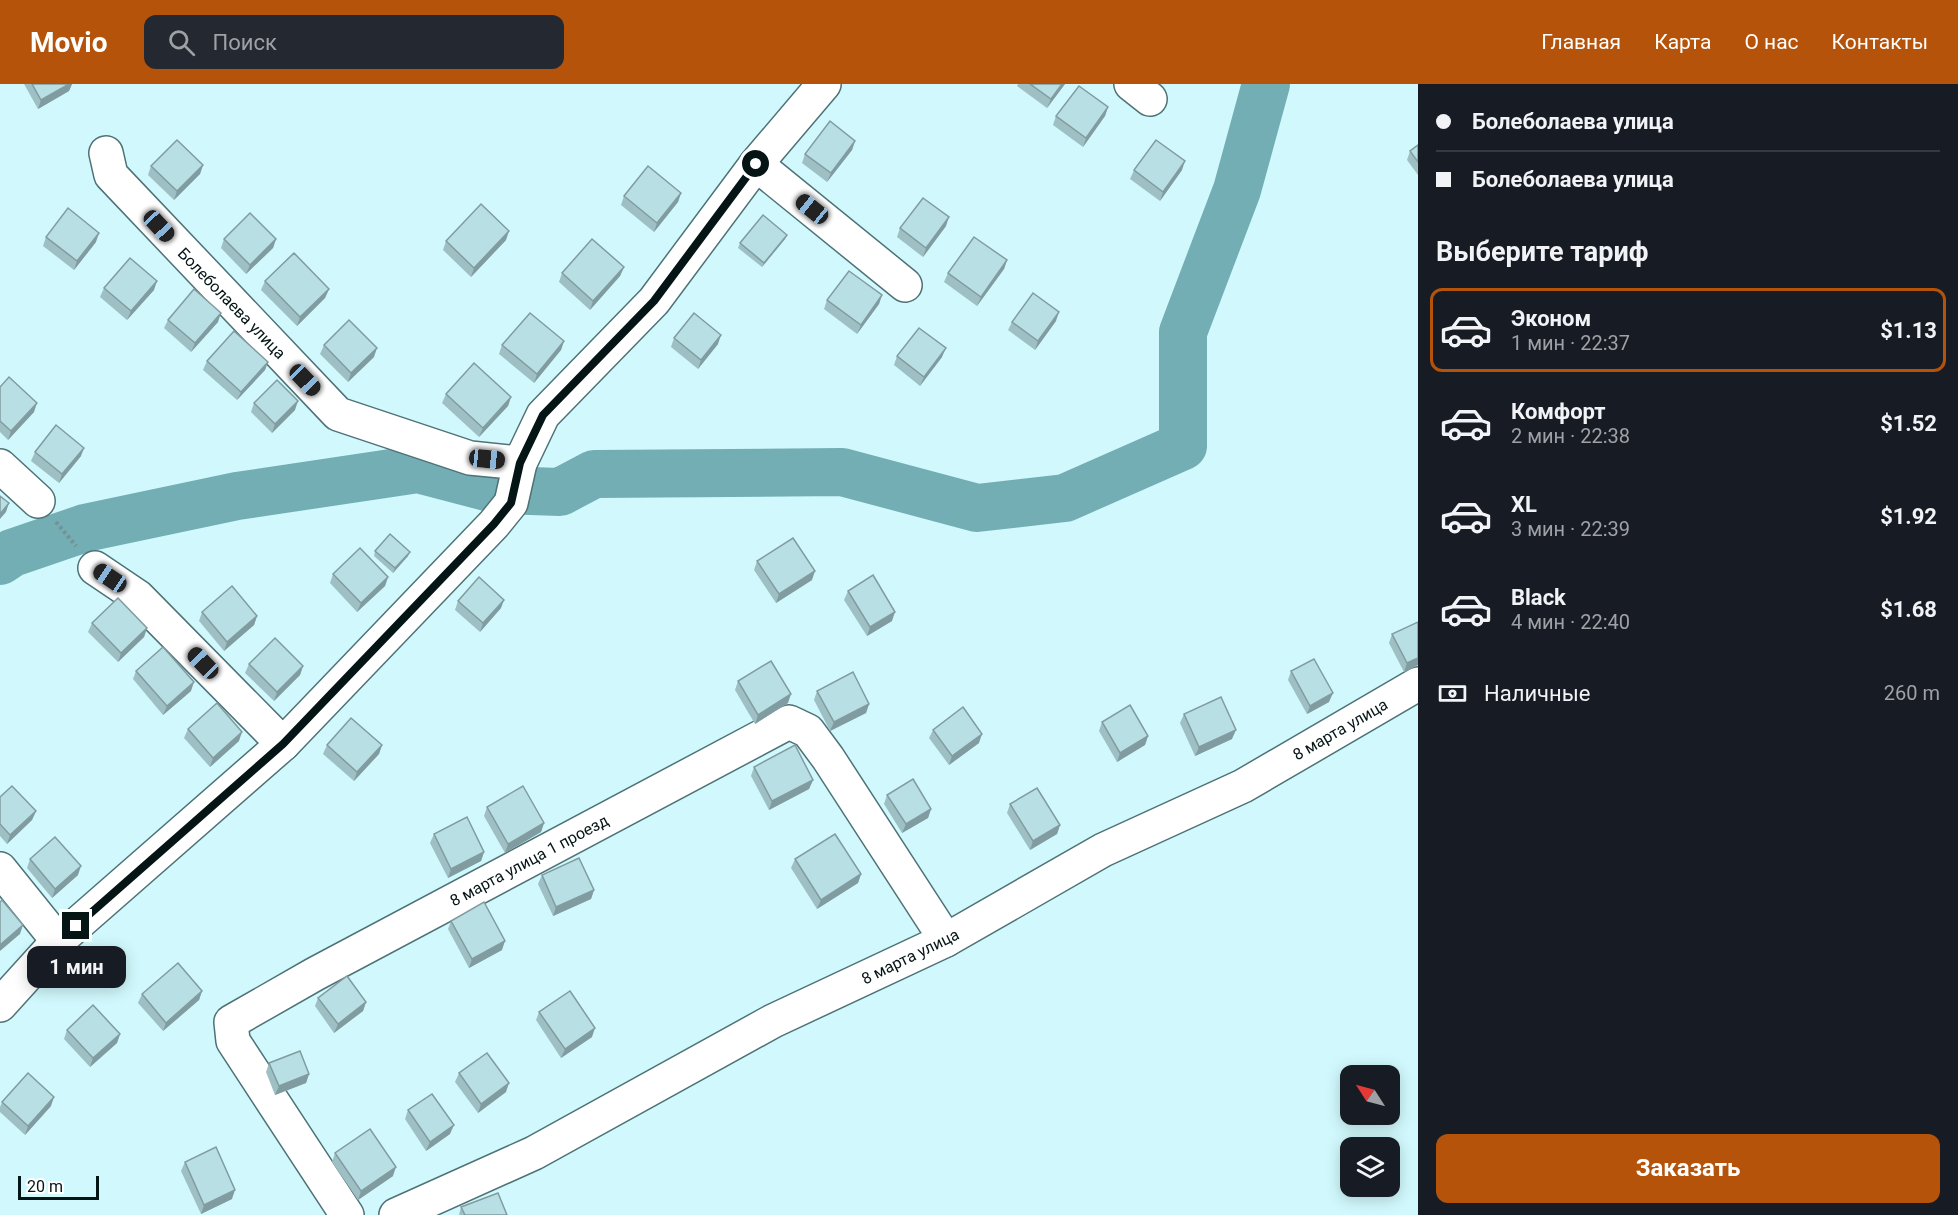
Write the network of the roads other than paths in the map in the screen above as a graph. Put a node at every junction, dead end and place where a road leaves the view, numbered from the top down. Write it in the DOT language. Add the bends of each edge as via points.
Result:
graph roads {
  1 [pos="824,84"];
  2 [pos="106,153"];
  3 [pos="756,164"];
  4 [pos="905,285"];
  5 [pos="520,463"];
  6 [pos="0,466"];
  7 [pos="38,501"];
  8 [pos="96,568"];
  9 [pos="1418,684"];
  10 [pos="283,744"];
  11 [pos="0,869"];
  12 [pos="946,940"];
  13 [pos="58,941"];
  14 [pos="0,1005"];
  15 [pos="347,1215"];
  16 [pos="396,1215"];
  1 -- 3 [label="street"];
  2 -- 5 [label="street, Болеболаева улица" via="111,175 338,414 470,458"];
  3 -- 4 [label="street"];
  3 -- 5 [label="street" via="654,301 543,415"];
  5 -- 10 [label="street" via="511,503 494,524"];
  6 -- 7 [label="street"];
  8 -- 10 [label="street" via="138,597"];
  9 -- 12 [label="street, 8 марта улица" via="1243,786 1103,850"];
  10 -- 13 [label="street"];
  11 -- 13 [label="street"];
  12 -- 15 [label="street, 8 марта улица 1 проезд" via="828,758 808,731 789,722 231,1022 233,1041"];
  12 -- 16 [label="street, 8 марта улица" via="773,1022 534,1153"];
  13 -- 14 [label="street"];
}
